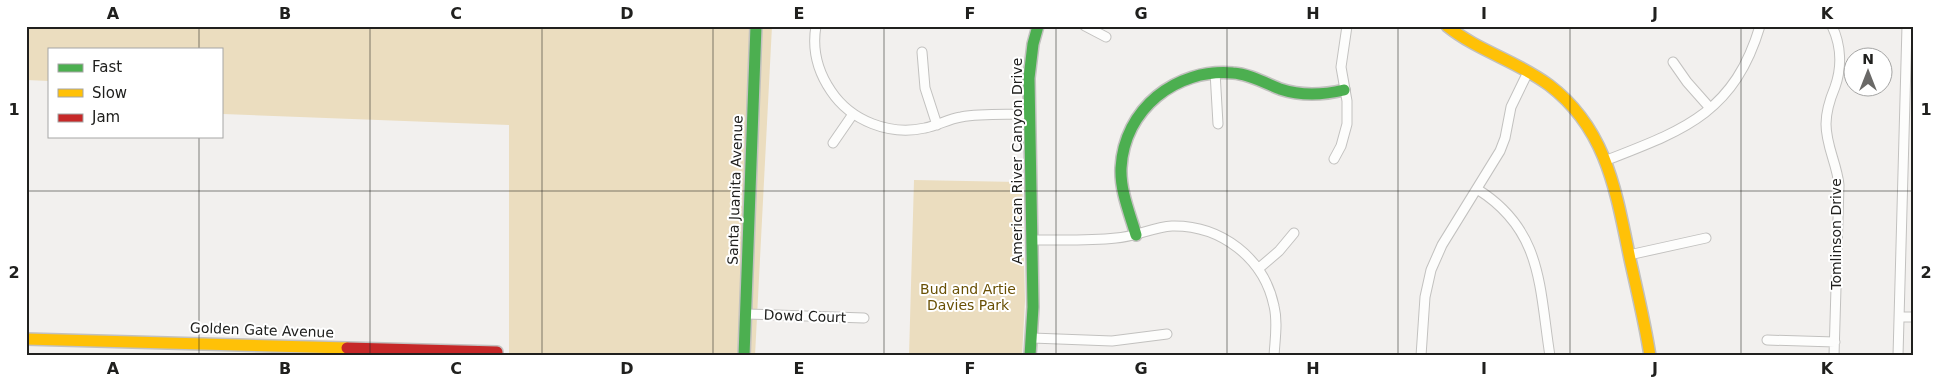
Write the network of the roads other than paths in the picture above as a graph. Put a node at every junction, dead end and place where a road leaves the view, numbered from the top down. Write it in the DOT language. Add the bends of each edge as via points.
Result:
graph roads {
  1 [pos="756,26"];
  2 [pos="816,26"];
  3 [pos="1038,26"];
  4 [pos="1085,26"];
  5 [pos="1347,26"];
  6 [pos="1760,26"];
  7 [pos="1832,26"];
  8 [pos="1907,26"];
  9 [pos="1453,28"];
  10 [pos="1106,37"];
  11 [pos="922,52"];
  12 [pos="1673,62"];
  13 [pos="1910,66"];
  14 [pos="1215,72"];
  15 [pos="1528,72"];
  16 [pos="1344,90"];
  17 [pos="1710,108"];
  18 [pos="853,114"];
  19 [pos="1030,114"];
  20 [pos="1218,124"];
  21 [pos="938,125"];
  22 [pos="833,143"];
  23 [pos="1334,159"];
  24 [pos="1607,160"];
  25 [pos="1477,189"];
  26 [pos="1294,233"];
  27 [pos="1136,235"];
  28 [pos="1706,238"];
  29 [pos="1032,240"];
  30 [pos="1629,255"];
  31 [pos="1258,269"];
  32 [pos="746,314"];
  33 [pos="1899,317"];
  34 [pos="1914,317"];
  35 [pos="864,318"];
  36 [pos="1166,334"];
  37 [pos="1032,338"];
  38 [pos="26,339"];
  39 [pos="1768,340"];
  40 [pos="1835,342"];
  41 [pos="497,354"];
  42 [pos="744,356"];
  43 [pos="1030,356"];
  44 [pos="1274,356"];
  45 [pos="1420,356"];
  46 [pos="1550,356"];
  47 [pos="1650,356"];
  48 [pos="1834,356"];
  49 [pos="1898,356"];
  1 -- 32 [label="street, Santa Juanita Avenue"];
  2 -- 18 [label="street" via="816,50 822,74 834,96"];
  3 -- 19 [label="street, American River Canyon Drive" via="1030,61"];
  4 -- 10 [label="street"];
  5 -- 16 [label="street" via="1341,68"];
  6 -- 17 [label="street" via="1740,72"];
  7 -- 40 [label="street, Tomlinson Drive" via="1838,42 1839,64 1826,123 1828,145 1839,185"];
  8 -- 13 [label="street"];
  9 -- 15 [label="street" via="1476,47"];
  11 -- 21 [label="street" via="925,88"];
  12 -- 17 [label="street"];
  13 -- 33 [label="street"];
  14 -- 16 [label="street" via="1246,75 1297,93"];
  14 -- 20 [label="street"];
  14 -- 27 [label="street" via="1186,78 1168,86 1152,99 1133,124 1123,153 1122,178"];
  15 -- 24 [label="street" via="1547,83 1573,106 1594,134"];
  15 -- 25 [label="street" via="1511,107 1503,145"];
  16 -- 23 [label="street" via="1347,124"];
  17 -- 24 [label="street" via="1666,137"];
  18 -- 21 [label="street" via="874,125 899,130"];
  18 -- 22 [label="street"];
  19 -- 21 [label="street" via="970,116"];
  19 -- 29 [label="street, American River Canyon Drive"];
  24 -- 30 [label="street"];
  25 -- 45 [label="street" via="1442,245 1431,270 1425,297"];
  25 -- 46 [label="street" via="1505,210 1526,239 1536,268"];
  26 -- 31 [label="street"];
  27 -- 29 [label="street" via="1115,239"];
  27 -- 31 [label="street" via="1169,226 1210,232 1237,246"];
  28 -- 30 [label="street"];
  29 -- 37 [label="street, American River Canyon Drive"];
  30 -- 47 [label="street"];
  31 -- 44 [label="street" via="1274,306"];
  32 -- 35 [label="street, Dowd Court"];
  32 -- 42 [label="street, Santa Juanita Avenue"];
  33 -- 34 [label="street"];
  33 -- 49 [label="street"];
  36 -- 37 [label="street" via="1112,341"];
  37 -- 43 [label="street, American River Canyon Drive"];
  38 -- 41 [label="street, Golden Gate Avenue"];
  39 -- 40 [label="street"];
  40 -- 48 [label="street, Tomlinson Drive"];
}
